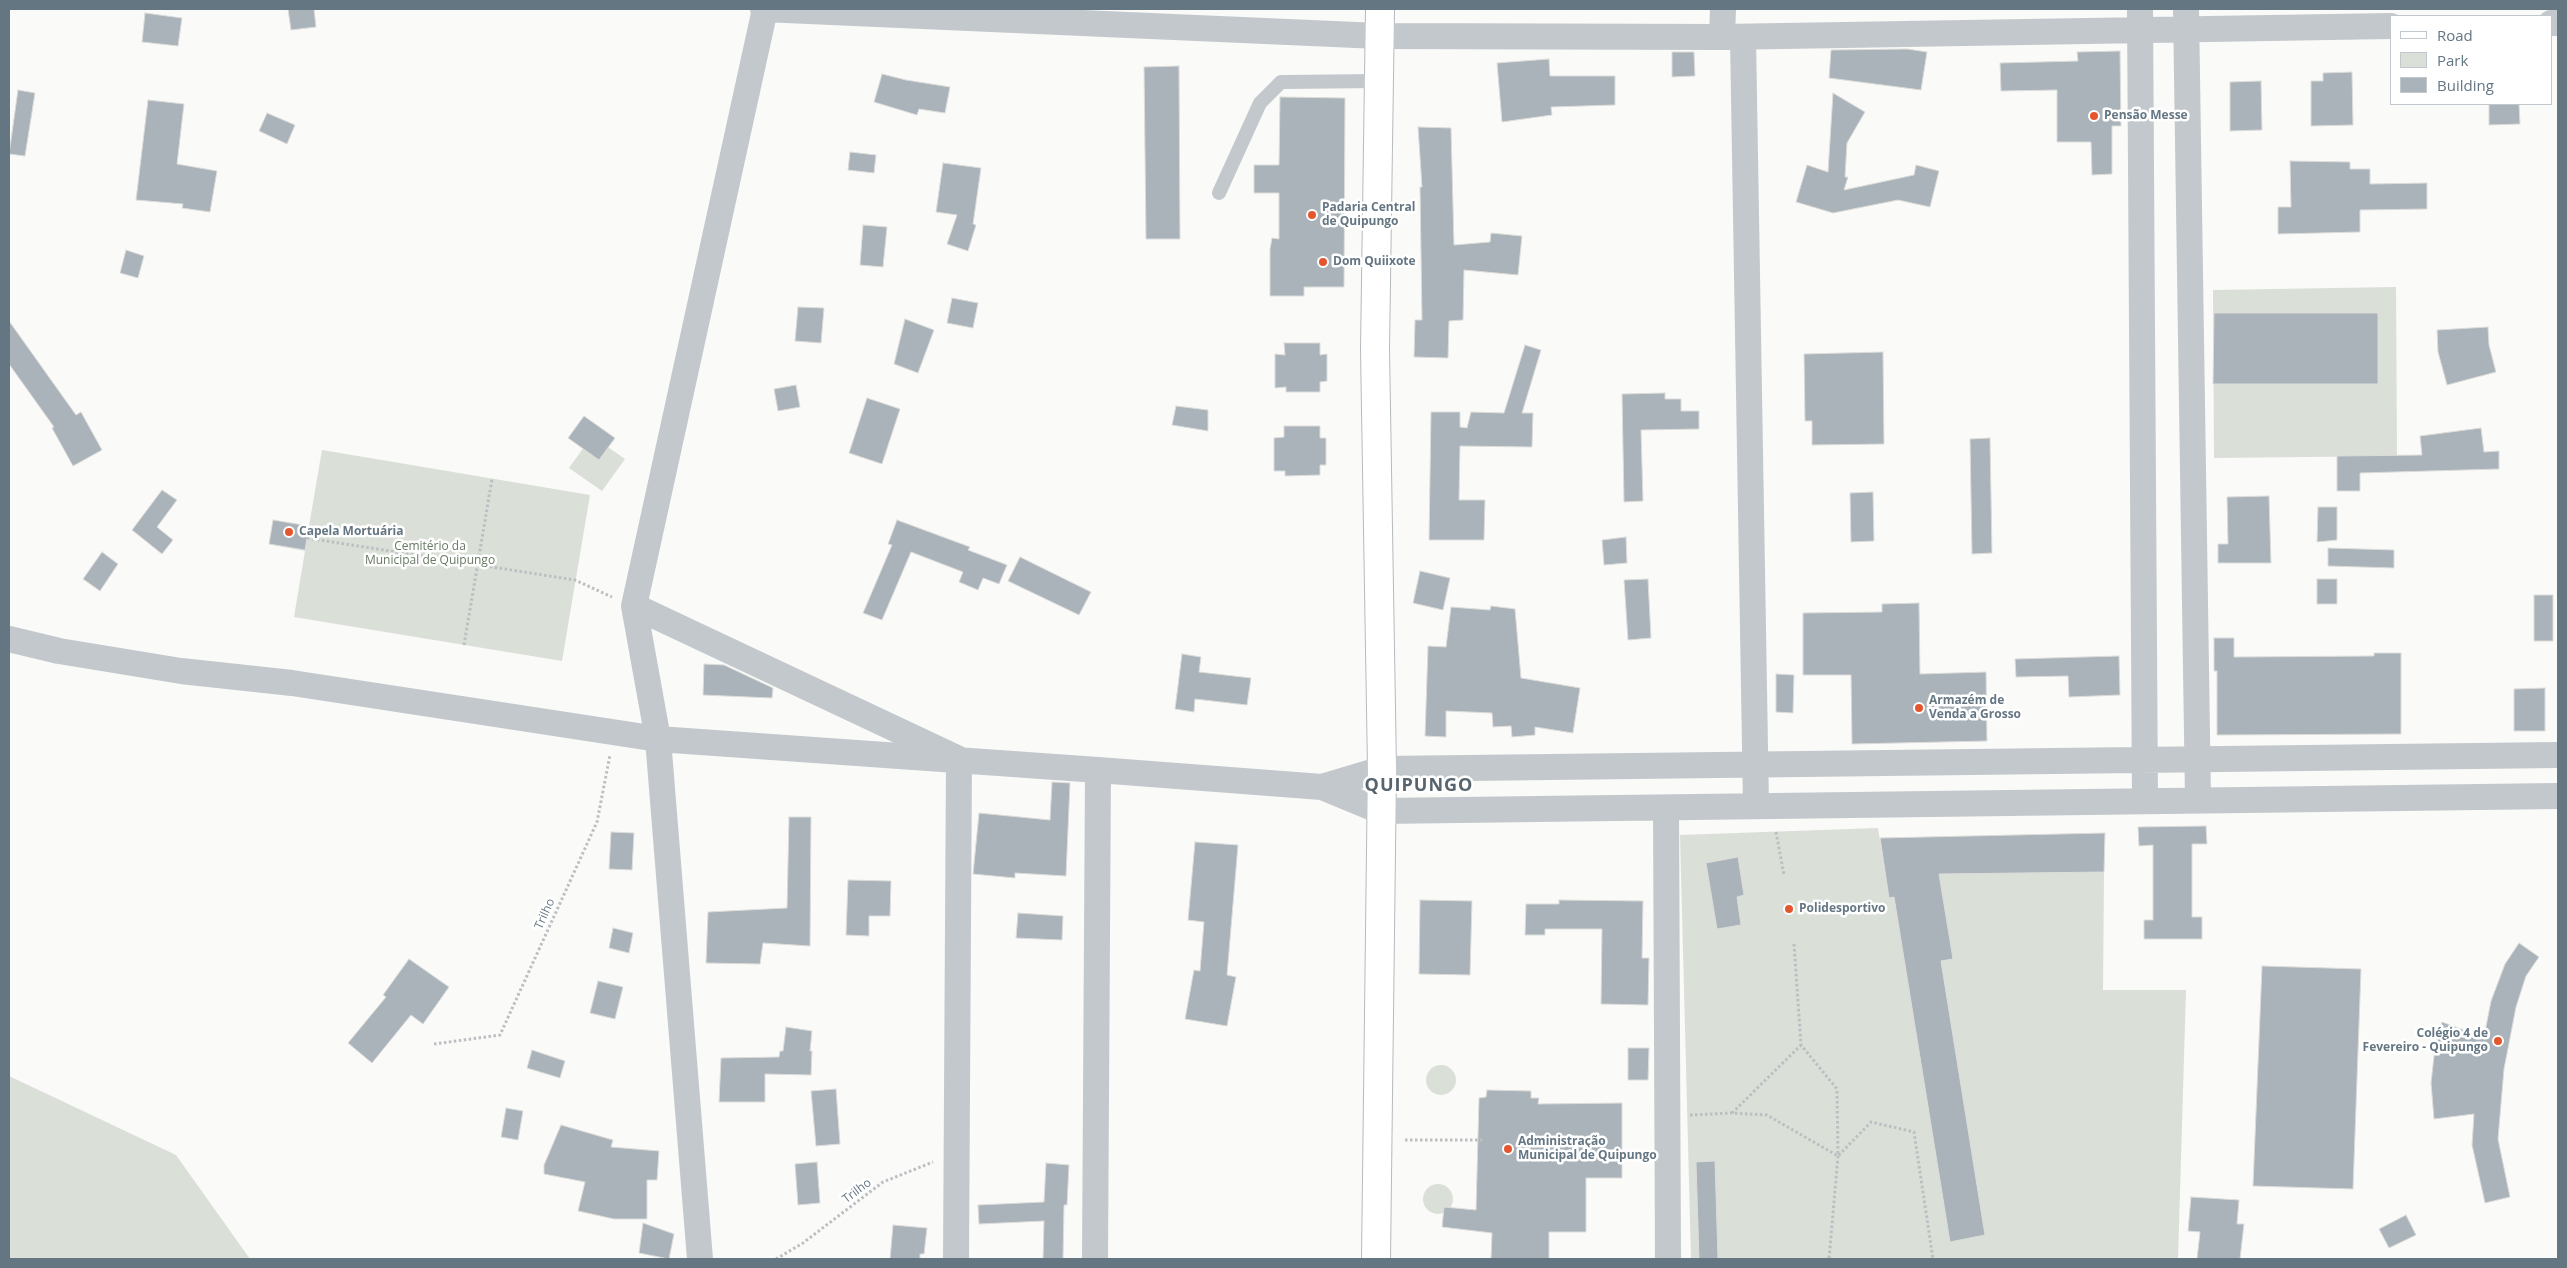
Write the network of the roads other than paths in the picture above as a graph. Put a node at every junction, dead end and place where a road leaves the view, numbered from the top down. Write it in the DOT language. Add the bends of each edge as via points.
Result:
graph roads {
  1 [pos="765,9"];
  2 [pos="1231,9"];
  3 [pos="1380,9"];
  4 [pos="1723,9"];
  5 [pos="2186,19"];
  6 [pos="2140,20"];
  7 [pos="2390,26"];
  8 [pos="1297,30"];
  9 [pos="1379,36"];
  10 [pos="1733,37"];
  11 [pos="1379,81"];
  12 [pos="1219,193"];
  13 [pos="634,606"];
  14 [pos="9,639"];
  15 [pos="658,739"];
  16 [pos="2558,755"];
  17 [pos="959,759"];
  18 [pos="2144,760"];
  19 [pos="2197,760"];
  20 [pos="1755,765"];
  21 [pos="1098,770"];
  22 [pos="1382,770"];
  23 [pos="1322,787"];
  24 [pos="2558,796"];
  25 [pos="2198,800"];
  26 [pos="2145,801"];
  27 [pos="1756,806"];
  28 [pos="1666,808"];
  29 [pos="1380,811"];
  30 [pos="700,1259"];
  31 [pos="956,1259"];
  32 [pos="1095,1259"];
  33 [pos="1376,1259"];
  34 [pos="1668,1259"];
  1 -- 8 [label="street"];
  1 -- 13 [label="street"];
  2 -- 8 [label="street"];
  3 -- 9 [label="main road"];
  4 -- 10 [label="street"];
  5 -- 6 [label="street"];
  5 -- 7 [label="street"];
  5 -- 19 [label="street"];
  6 -- 10 [label="street"];
  6 -- 18 [label="street"];
  8 -- 9 [label="street"];
  9 -- 10 [label="street"];
  9 -- 11 [label="main road"];
  10 -- 20 [label="street"];
  11 -- 12 [label="lane" via="1281,82 1260,103"];
  11 -- 22 [label="main road" via="1375,349"];
  13 -- 15 [label="street"];
  13 -- 17 [label="street"];
  14 -- 15 [label="street" via="59,651 181,671 292,683"];
  15 -- 17 [label="street"];
  15 -- 30 [label="street"];
  16 -- 19 [label="street"];
  17 -- 21 [label="street"];
  17 -- 31 [label="street"];
  18 -- 19 [label="street"];
  18 -- 20 [label="street"];
  18 -- 26 [label="street"];
  19 -- 25 [label="street"];
  20 -- 22 [label="street"];
  20 -- 27 [label="street"];
  21 -- 23 [label="street"];
  21 -- 32 [label="street"];
  22 -- 23 [label="street"];
  22 -- 29 [label="main road"];
  23 -- 29 [label="street"];
  24 -- 25 [label="street"];
  25 -- 26 [label="street"];
  26 -- 27 [label="street"];
  27 -- 28 [label="street"];
  28 -- 29 [label="street"];
  28 -- 34 [label="street"];
  29 -- 33 [label="main road"];
}
